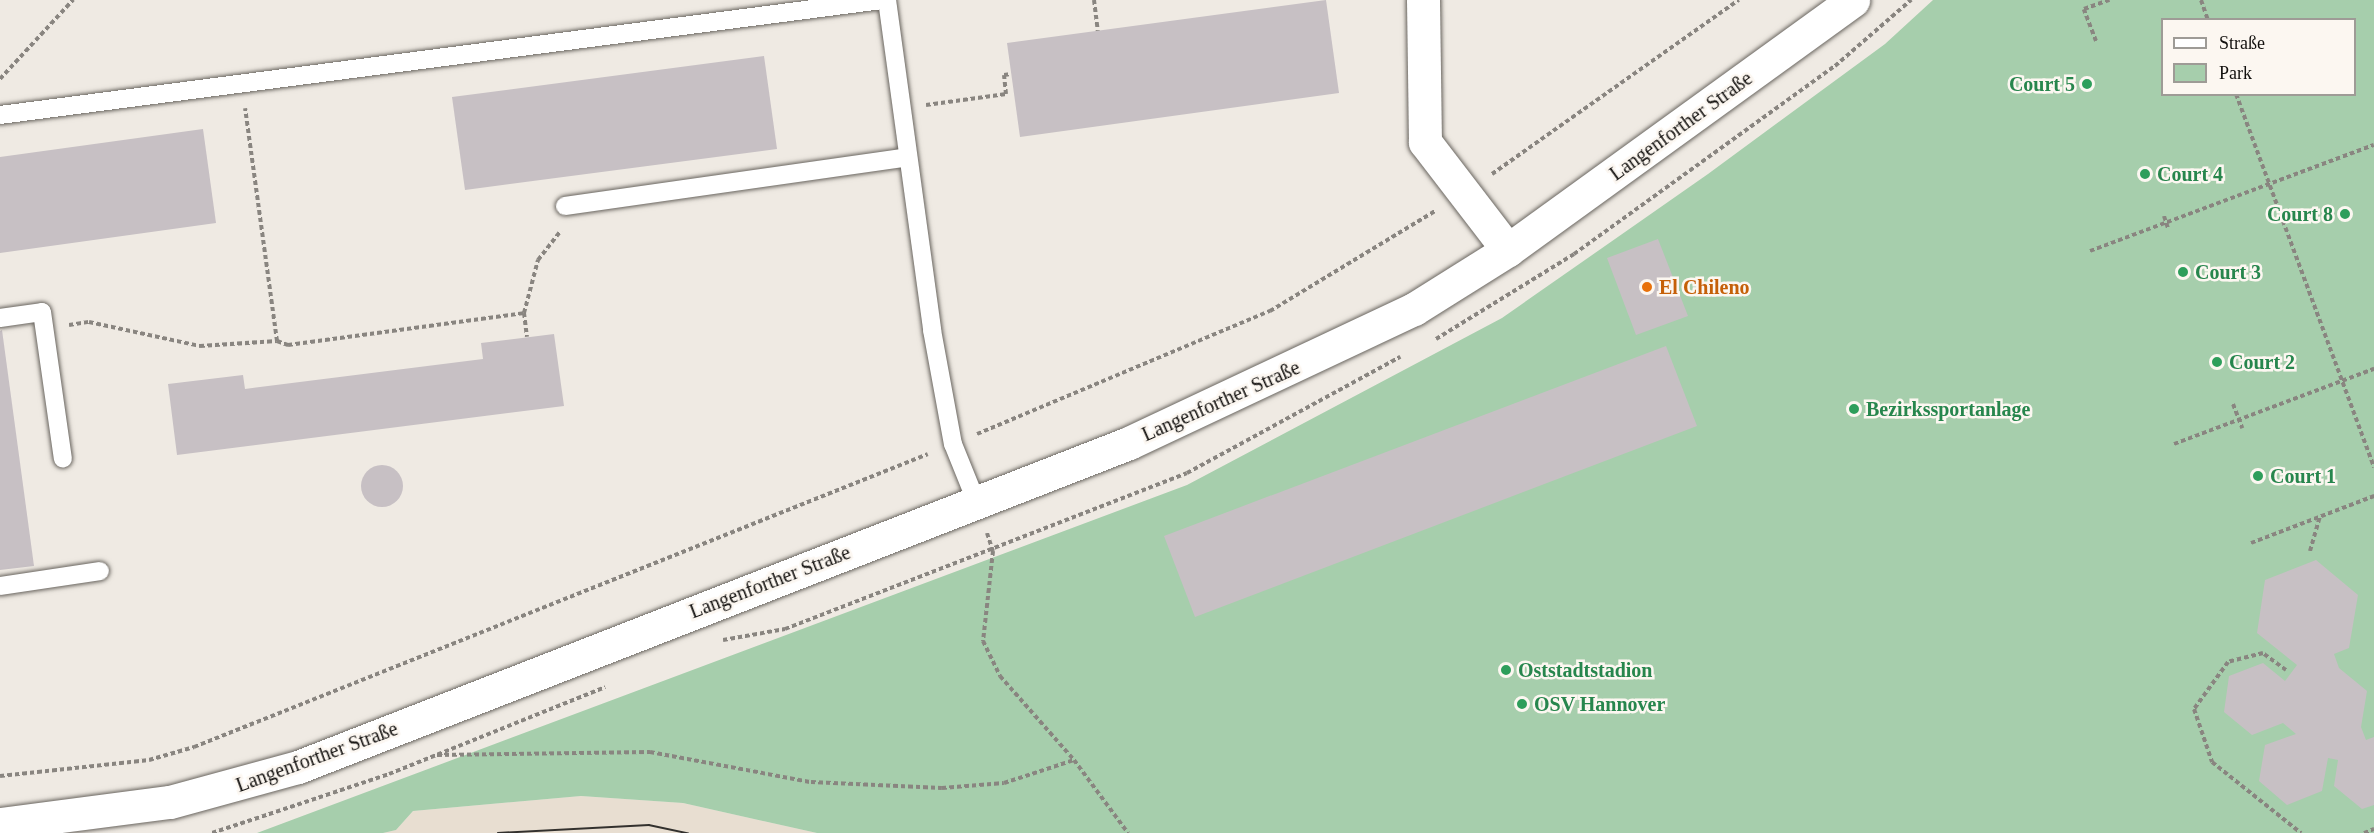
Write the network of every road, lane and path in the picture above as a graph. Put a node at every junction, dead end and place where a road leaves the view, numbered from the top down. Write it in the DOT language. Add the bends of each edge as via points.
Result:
graph roads {
  1 [pos="73,0"];
  2 [pos="882,0"];
  3 [pos="887,0"];
  4 [pos="1094,0"];
  5 [pos="1423,0"];
  6 [pos="1739,0"];
  7 [pos="1852,0"];
  8 [pos="2109,0"];
  9 [pos="2201,0"];
  10 [pos="2207,18"];
  11 [pos="1098,31"];
  12 [pos="2096,41"];
  13 [pos="1011,74"];
  14 [pos="0,79"];
  15 [pos="242,84"];
  16 [pos="2237,96"];
  17 [pos="902,108"];
  18 [pos="0,115"];
  19 [pos="2374,145"];
  20 [pos="908,157"];
  21 [pos="2270,185"];
  22 [pos="1465,193"];
  23 [pos="565,206"];
  24 [pos="2164,216"];
  25 [pos="2167,226"];
  26 [pos="1508,250"];
  27 [pos="2090,251"];
  28 [pos="524,313"];
  29 [pos="0,318"];
  30 [pos="44,328"];
  31 [pos="527,337"];
  32 [pos="277,341"];
  33 [pos="2374,369"];
  34 [pos="2343,382"];
  35 [pos="2233,404"];
  36 [pos="2239,420"];
  37 [pos="2242,428"];
  38 [pos="953,444"];
  39 [pos="2174,444"];
  40 [pos="63,459"];
  41 [pos="2374,467"];
  42 [pos="2374,495"];
  43 [pos="976,501"];
  44 [pos="2320,516"];
  45 [pos="2251,543"];
  46 [pos="2310,551"];
  47 [pos="100,571"];
  48 [pos="0,586"];
  49 [pos="710,645"];
  50 [pos="2286,670"];
  51 [pos="611,685"];
  52 [pos="435,755"];
  53 [pos="1074,760"];
  54 [pos="0,776"];
  55 [pos="0,824"];
  56 [pos="2374,829"];
  57 [pos="212,833"];
  58 [pos="1128,833"];
  59 [pos="2301,833"];
  60 [pos="2364,833"];
  1 -- 14 [label="path"];
  2 -- 15 [label="lane"];
  3 -- 17 [label="lane"];
  4 -- 11 [label="path"];
  5 -- 22 [label="main road" via="1425,142"];
  6 -- 22 [label="path"];
  7 -- 26 [label="main road, Langenforther Straße"];
  8 -- 12 [label="path" via="2084,9"];
  9 -- 10 [label="path"];
  13 -- 17 [label="path" via="1004,75 1006,94"];
  15 -- 18 [label="lane"];
  15 -- 32 [label="path"];
  16 -- 21 [label="path"];
  17 -- 20 [label="lane"];
  19 -- 21 [label="path"];
  20 -- 23 [label="lane"];
  20 -- 38 [label="lane"];
  21 -- 25 [label="path"];
  21 -- 34 [label="path"];
  22 -- 26 [label="main road"];
  22 -- 38 [label="path" via="1270,311"];
  23 -- 28 [label="path" via="567,224 538,260"];
  24 -- 25 [label="path"];
  25 -- 27 [label="path"];
  26 -- 43 [label="main road, Langenforther Straße" via="1413,309 1298,367 1129,443"];
  28 -- 31 [label="path"];
  28 -- 32 [label="path" via="288,345"];
  29 -- 30 [label="lane" via="42,312"];
  30 -- 32 [label="path" via="89,322 200,346"];
  30 -- 40 [label="lane"];
  33 -- 34 [label="path"];
  34 -- 36 [label="path"];
  34 -- 41 [label="path"];
  35 -- 36 [label="path"];
  36 -- 37 [label="path"];
  36 -- 39 [label="path"];
  38 -- 43 [label="lane"];
  38 -- 54 [label="path" via="194,747 149,760"];
  42 -- 44 [label="path"];
  43 -- 55 [label="main road, Langenforther Straße" via="298,767 170,802"];
  44 -- 45 [label="path"];
  44 -- 46 [label="path"];
  47 -- 48 [label="lane"];
  49 -- 53 [label="path" via="785,629 993,550 983,641 1000,676"];
  50 -- 59 [label="path" via="2264,653 2228,662 2194,710 2212,762"];
  51 -- 52 [label="path"];
  52 -- 53 [label="path" via="650,752 811,782 942,788 1004,783"];
  52 -- 57 [label="path" via="304,805"];
  53 -- 58 [label="path"];
  56 -- 60 [label="path"];
}
